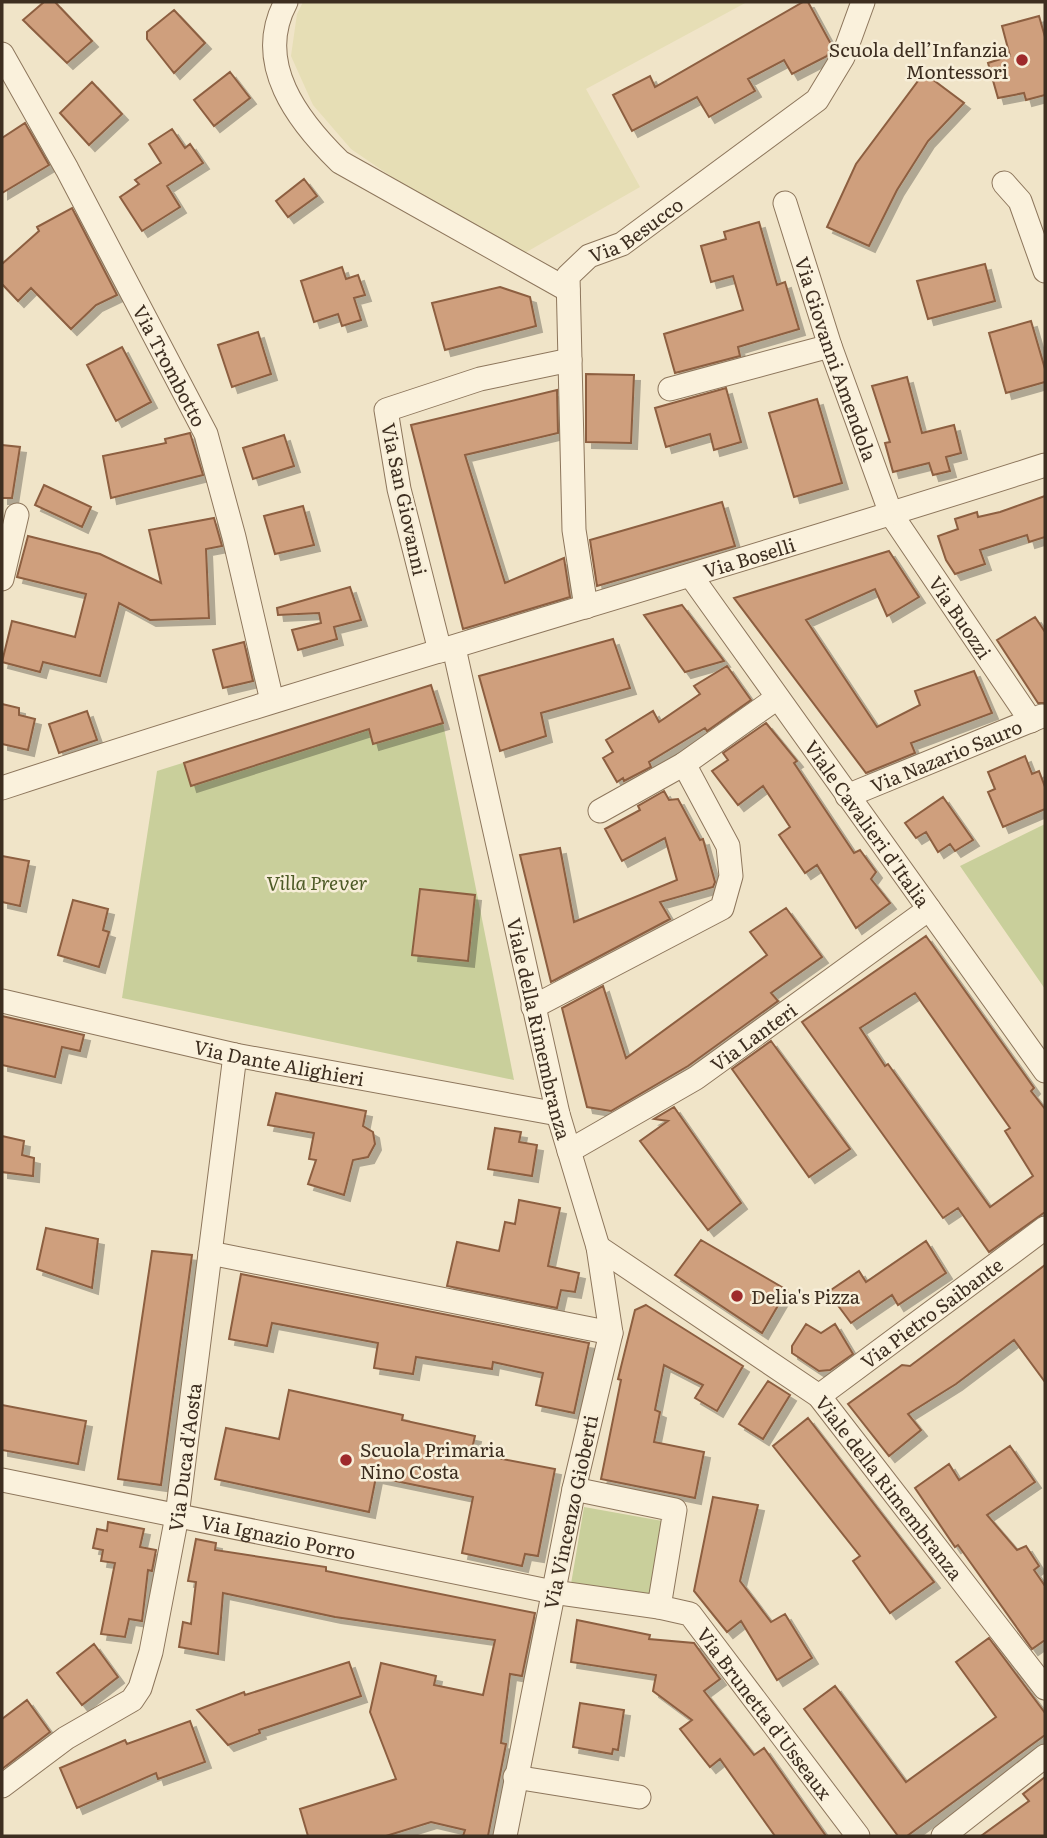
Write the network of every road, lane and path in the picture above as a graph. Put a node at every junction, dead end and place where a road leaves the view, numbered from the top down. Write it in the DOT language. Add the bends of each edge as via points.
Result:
graph roads {
  1 [pos="286,2"];
  2 [pos="863,2"];
  3 [pos="2,54"];
  4 [pos="1004,183"];
  5 [pos="785,204"];
  6 [pos="1045,271"];
  7 [pos="568,290"];
  8 [pos="830,346"];
  9 [pos="570,360"];
  10 [pos="670,389"];
  11 [pos="1045,465"];
  12 [pos="891,514"];
  13 [pos="17,515"];
  14 [pos="691,576"];
  15 [pos="2,579"];
  16 [pos="586,607"];
  17 [pos="447,649"];
  18 [pos="777,698"];
  19 [pos="272,701"];
  20 [pos="1038,718"];
  21 [pos="684,764"];
  22 [pos="2,788"];
  23 [pos="846,796"];
  24 [pos="600,811"];
  25 [pos="929,909"];
  26 [pos="2,1001"];
  27 [pos="533,1007"];
  28 [pos="235,1055"];
  29 [pos="1045,1071"];
  30 [pos="558,1114"];
  31 [pos="569,1151"];
  32 [pos="1045,1228"];
  33 [pos="598,1247"];
  34 [pos="210,1253"];
  35 [pos="611,1333"];
  36 [pos="819,1396"];
  37 [pos="2,1480"];
  38 [pos="574,1489"];
  39 [pos="177,1516"];
  40 [pos="553,1592"];
  41 [pos="659,1607"];
  42 [pos="1045,1688"];
  43 [pos="1045,1756"];
  44 [pos="515,1777"];
  45 [pos="2,1786"];
  46 [pos="639,1797"];
  47 [pos="505,1836"];
  48 [pos="858,1836"];
  49 [pos="943,1836"];
  1 -- 7 [label="street" via="277,18 278,77 295,112 316,138 340,162"];
  2 -- 7 [label="street, Via Besucco" via="843,57 817,100 622,244 589,256 568,276"];
  3 -- 19 [label="street, Via Trombotto" via="205,434"];
  4 -- 6 [label="street" via="1020,201"];
  5 -- 8 [label="street, Via Giovanni Amendola"];
  7 -- 9 [label="street, Via Besucco"];
  8 -- 10 [label="street"];
  8 -- 12 [label="street, Via Giovanni Amendola"];
  9 -- 16 [label="street, Via Besucco" via="574,530"];
  9 -- 17 [label="street, Via San Giovanni" via="480,379 386,410 399,489"];
  11 -- 12 [label="street, Via Boselli"];
  12 -- 14 [label="street, Via Boselli"];
  12 -- 20 [label="street, Via Buozzi"];
  13 -- 15 [label="street"];
  14 -- 16 [label="street, Via Boselli"];
  14 -- 18 [label="street, Viale Cavalieri d'Italia"];
  16 -- 17 [label="street, Via Boselli"];
  17 -- 19 [label="street"];
  17 -- 27 [label="street, Viale della Rimembranza"];
  18 -- 21 [label="street"];
  18 -- 23 [label="street, Viale Cavalieri d'Italia"];
  19 -- 22 [label="street"];
  20 -- 23 [label="street, Via Nazario Sauro"];
  21 -- 24 [label="street"];
  21 -- 27 [label="street" via="728,846 731,876 722,908"];
  23 -- 25 [label="street, Viale Cavalieri d'Italia"];
  25 -- 29 [label="street, Viale Cavalieri d'Italia"];
  25 -- 31 [label="street, Via Lanteri" via="696,1079"];
  26 -- 28 [label="street, Via Dante Alighieri"];
  27 -- 30 [label="street, Viale della Rimembranza"];
  28 -- 30 [label="street, Via Dante Alighieri"];
  28 -- 34 [label="street, Via Duca d'Aosta"];
  30 -- 31 [label="street, Viale della Rimembranza"];
  31 -- 33 [label="street, Viale della Rimembranza"];
  32 -- 36 [label="street, Via Pietro Saibante"];
  33 -- 35 [label="street, Via Vincenzo Gioberti"];
  33 -- 36 [label="street, Viale della Rimembranza"];
  34 -- 35 [label="street"];
  34 -- 39 [label="street, Via Duca d'Aosta"];
  35 -- 38 [label="street, Via Vincenzo Gioberti"];
  36 -- 42 [label="street, Viale della Rimembranza"];
  37 -- 39 [label="street, Via Ignazio Porro"];
  38 -- 40 [label="street, Via Vincenzo Gioberti"];
  38 -- 41 [label="street" via="675,1510"];
  39 -- 40 [label="street, Via Ignazio Porro"];
  39 -- 45 [label="street, Via Duca d'Aosta" via="140,1688 132,1700 66,1738"];
  40 -- 41 [label="street, Via Ignazio Porro"];
  40 -- 44 [label="street, Via Vincenzo Gioberti"];
  41 -- 48 [label="street, Via Brunetta d'Usseaux" via="690,1614"];
  43 -- 49 [label="street"];
  44 -- 46 [label="street"];
  44 -- 47 [label="street, Via Vincenzo Gioberti"];
}
